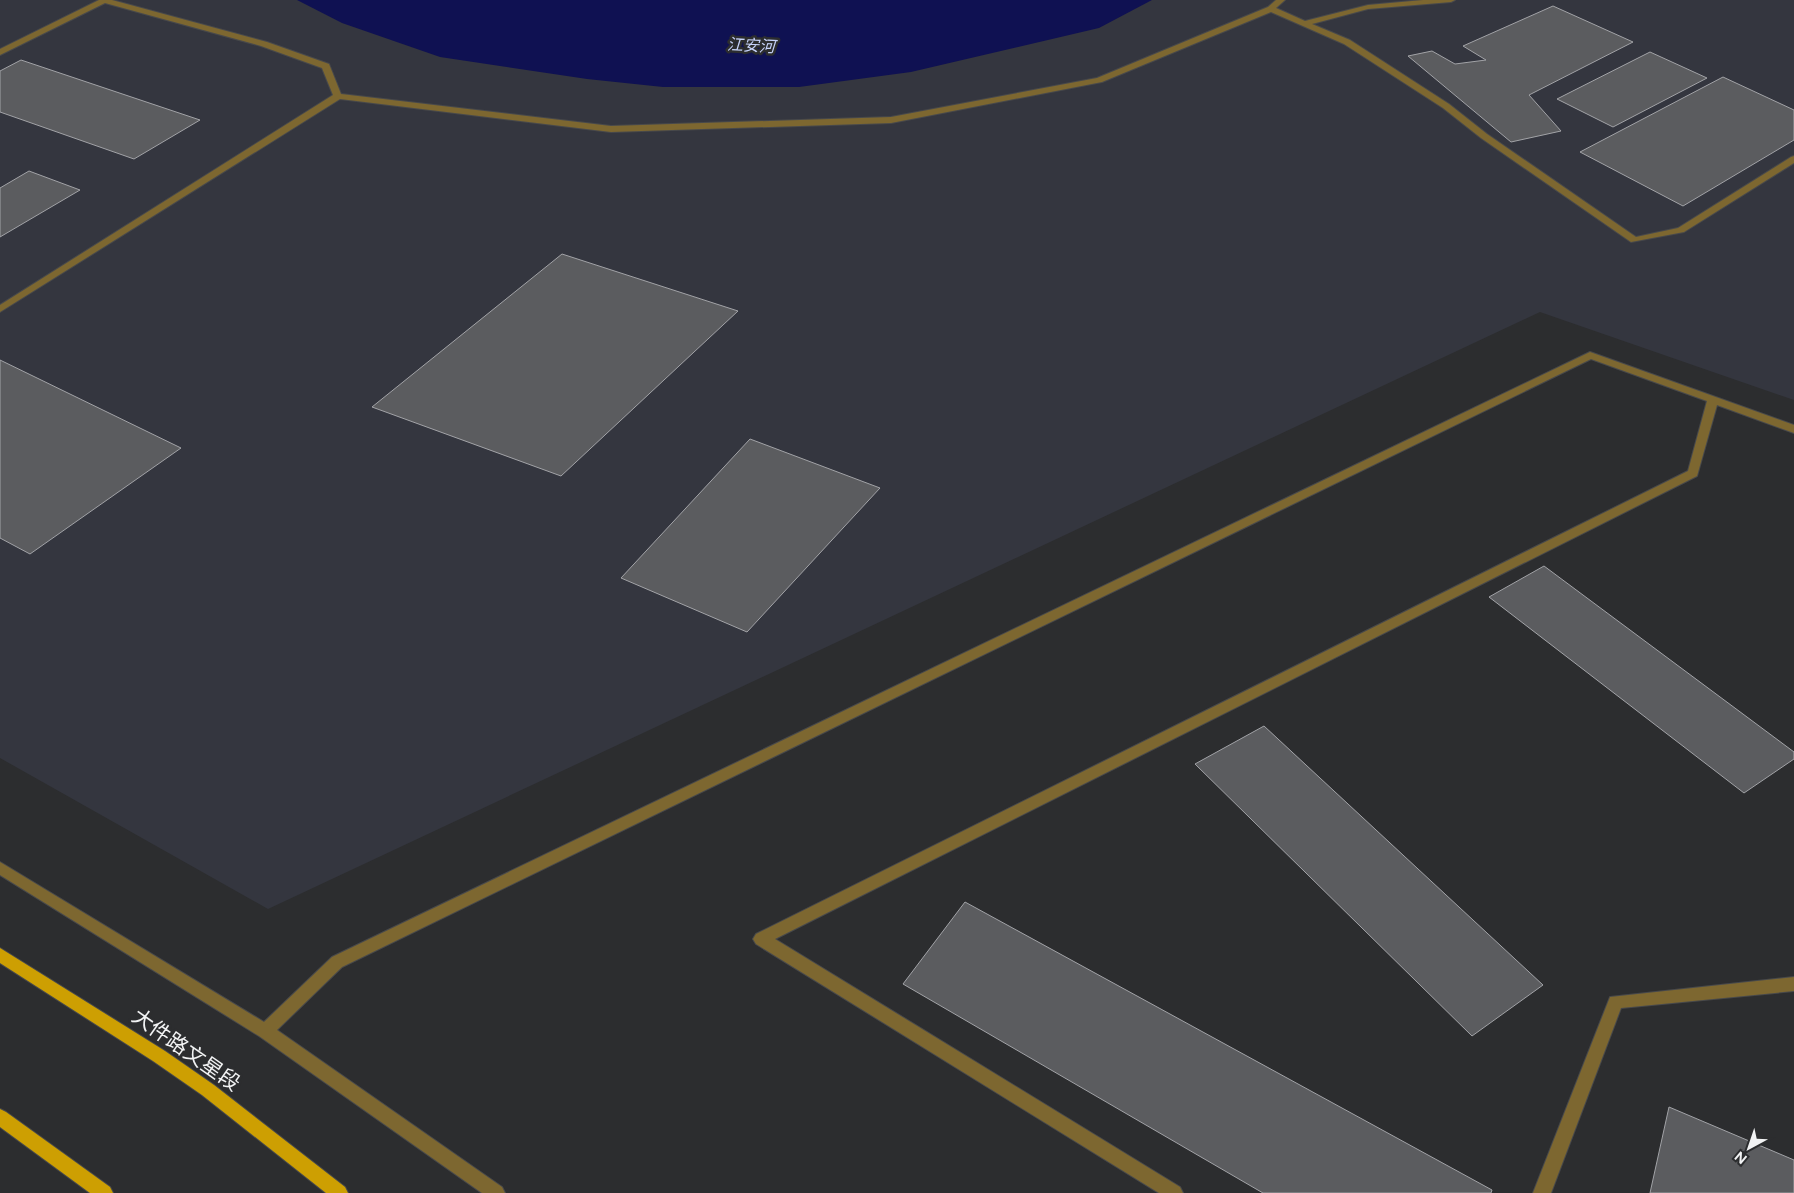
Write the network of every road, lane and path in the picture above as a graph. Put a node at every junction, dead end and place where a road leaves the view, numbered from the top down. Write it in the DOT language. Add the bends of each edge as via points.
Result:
graph roads {
  1 [pos="104,0"];
  2 [pos="1281,0"];
  3 [pos="1451,0"];
  4 [pos="1271,9"];
  5 [pos="1306,23"];
  6 [pos="0,52"];
  7 [pos="338,96"];
  8 [pos="1794,159"];
  9 [pos="0,309"];
  10 [pos="1713,400"];
  11 [pos="1794,429"];
  12 [pos="0,868"];
  13 [pos="0,954"];
  14 [pos="1794,984"];
  15 [pos="265,1031"];
  16 [pos="0,1117"];
  17 [pos="104,1193"];
  18 [pos="339,1193"];
  19 [pos="496,1193"];
  20 [pos="1174,1193"];
  21 [pos="1542,1193"];
  1 -- 6 [label="street"];
  1 -- 7 [label="street" via="264,44 326,66"];
  2 -- 4 [label="street"];
  3 -- 5 [label="street" via="1368,7"];
  4 -- 5 [label="street"];
  4 -- 7 [label="street" via="1099,80 891,120 611,129"];
  5 -- 8 [label="street" via="1348,42 1446,106 1634,240 1681,230"];
  7 -- 9 [label="street"];
  10 -- 11 [label="street"];
  10 -- 15 [label="street" via="1590,355 337,962"];
  10 -- 20 [label="street" via="1693,474 761,939"];
  12 -- 15 [label="street"];
  13 -- 18 [label="main road, 大件路文星段" via="208,1090"];
  14 -- 21 [label="street" via="1616,1002"];
  15 -- 19 [label="street"];
  16 -- 17 [label="main road"];
}
